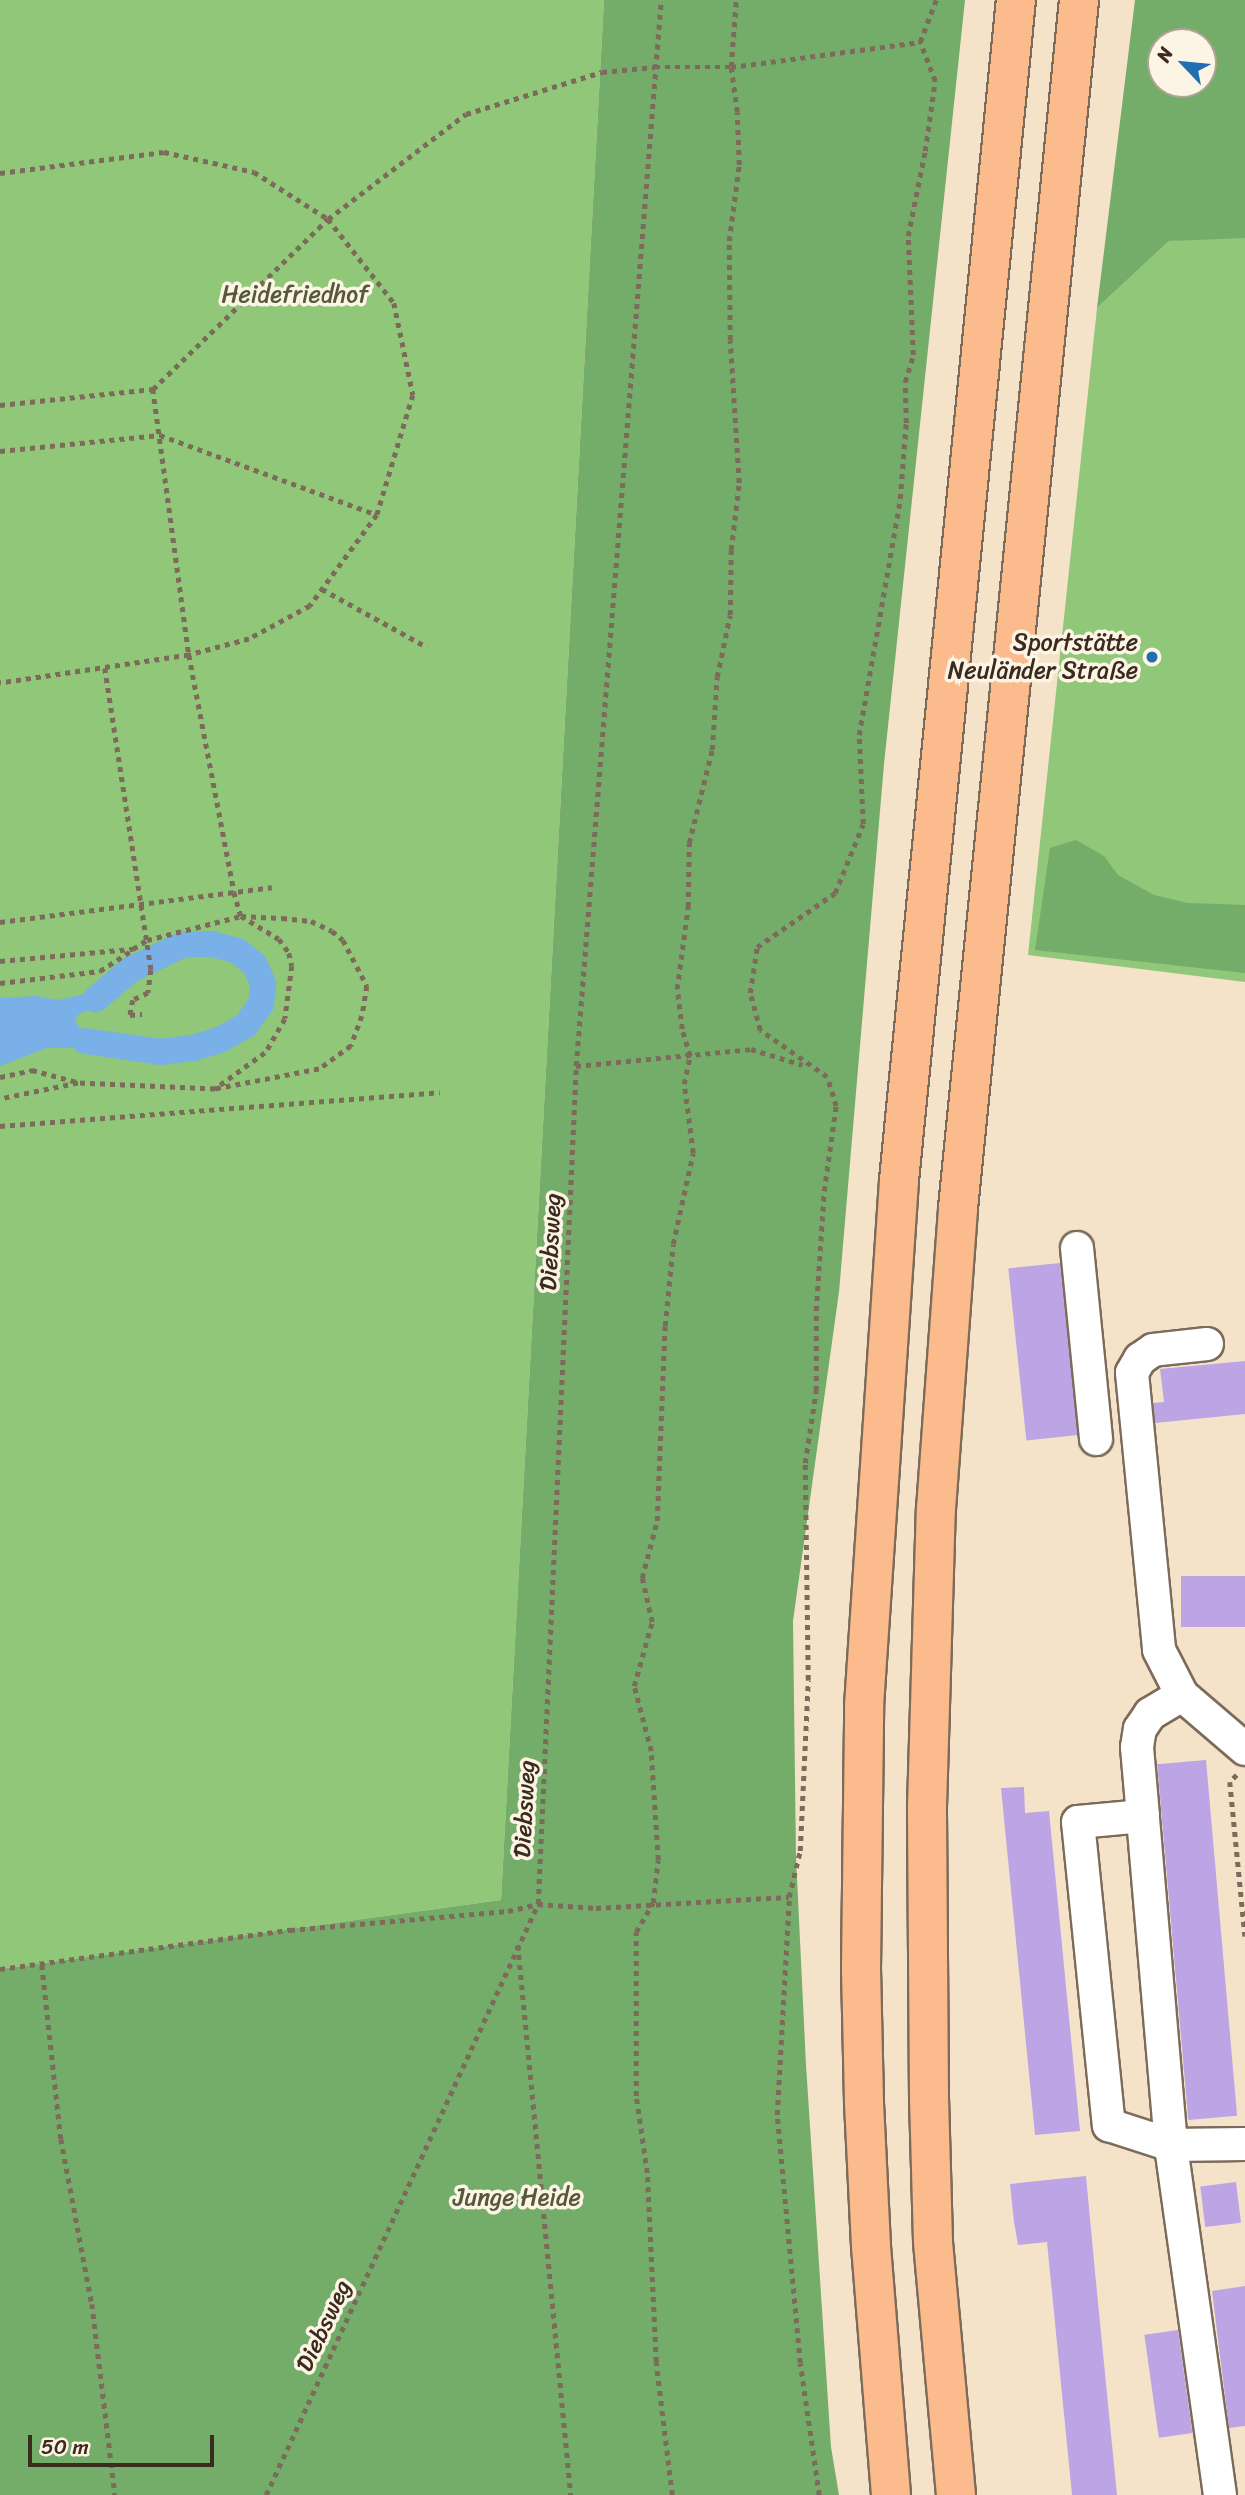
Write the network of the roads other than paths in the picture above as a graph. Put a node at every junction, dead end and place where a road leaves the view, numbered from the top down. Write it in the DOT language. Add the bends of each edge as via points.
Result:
graph roads {
  1 [pos="1016,0"];
  2 [pos="1079,0"];
  3 [pos="1077,1248"];
  4 [pos="1207,1344"];
  5 [pos="1134,1392"];
  6 [pos="1091,1396"];
  7 [pos="1096,1439"];
  8 [pos="1182,1695"];
  9 [pos="1245,1749"];
  10 [pos="1143,1816"];
  11 [pos="1245,2144"];
  12 [pos="1171,2145"];
  13 [pos="891,2495"];
  14 [pos="956,2495"];
  15 [pos="1220,2495"];
  1 -- 13 [label="highway" via="899,1180 864,1706 864,2101 870,2246"];
  2 -- 14 [label="highway" via="958,1208 936,1509 927,1807 929,2098 933,2241"];
  3 -- 6 [label="lane"];
  4 -- 5 [label="lane" via="1153,1350 1140,1359 1132,1373"];
  5 -- 6 [label="lane"];
  5 -- 8 [label="lane" via="1159,1650"];
  6 -- 7 [label="lane"];
  8 -- 9 [label="lane"];
  8 -- 10 [label="lane" via="1150,1714 1140,1729"];
  10 -- 12 [label="lane"];
  10 -- 12 [label="lane" via="1078,1822 1109,2125"];
  11 -- 12 [label="lane"];
  12 -- 15 [label="lane"];
}
